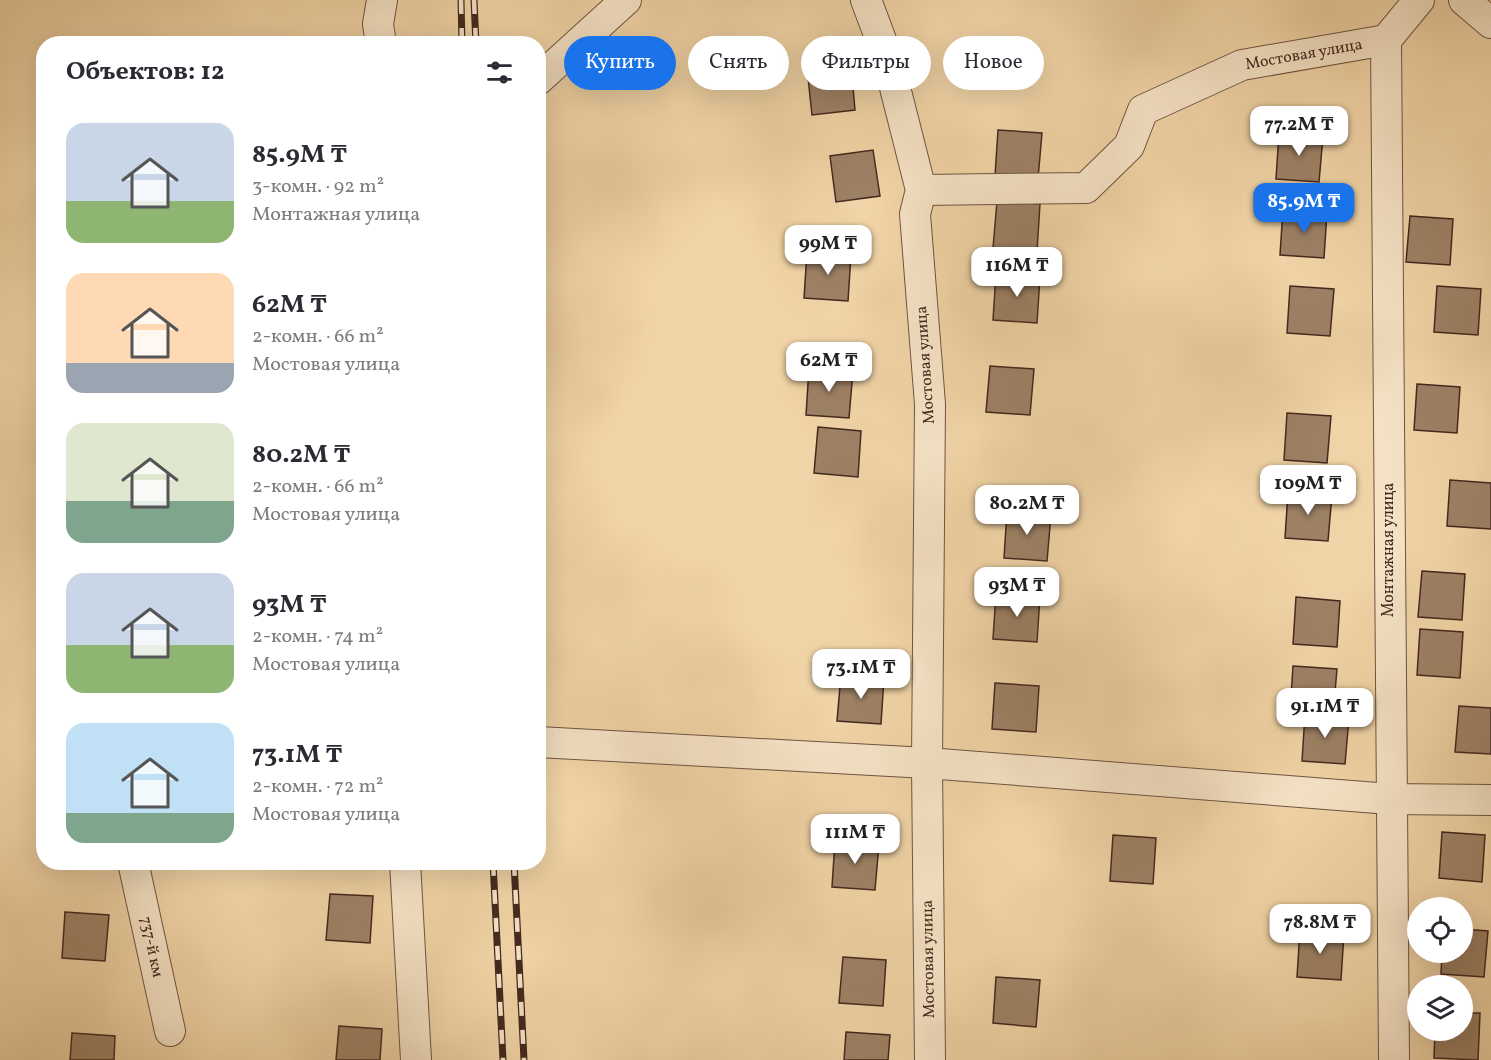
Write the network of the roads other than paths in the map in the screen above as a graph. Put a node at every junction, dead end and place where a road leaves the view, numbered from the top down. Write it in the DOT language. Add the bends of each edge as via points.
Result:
graph roads {
  1 [pos="381,0"];
  2 [pos="626,0"];
  3 [pos="866,0"];
  4 [pos="1419,0"];
  5 [pos="1464,0"];
  6 [pos="1491,23"];
  7 [pos="380,36"];
  8 [pos="1386,40"];
  9 [pos="546,73"];
  10 [pos="921,190"];
  11 [pos="546,742"];
  12 [pos="927,763"];
  13 [pos="1390,799"];
  14 [pos="1491,800"];
  15 [pos="135,870"];
  16 [pos="405,870"];
  17 [pos="170,1031"];
  18 [pos="416,1060"];
  19 [pos="930,1060"];
  20 [pos="1394,1060"];
  1 -- 7 [label="street"];
  2 -- 9 [label="street"];
  3 -- 10 [label="street" via="887,56"];
  4 -- 8 [label="street"];
  5 -- 6 [label="street"];
  8 -- 10 [label="street, Мостовая улица" via="1242,65 1143,110 1130,146 1086,189"];
  8 -- 13 [label="street, Монтажная улица"];
  10 -- 12 [label="street, Мостовая улица" via="915,214 930,404"];
  11 -- 12 [label="street"];
  12 -- 13 [label="street"];
  12 -- 19 [label="street, Мостовая улица"];
  13 -- 14 [label="street"];
  13 -- 20 [label="street, Монтажная улица"];
  15 -- 17 [label="street, 737-й км"];
  16 -- 18 [label="street"];
}
